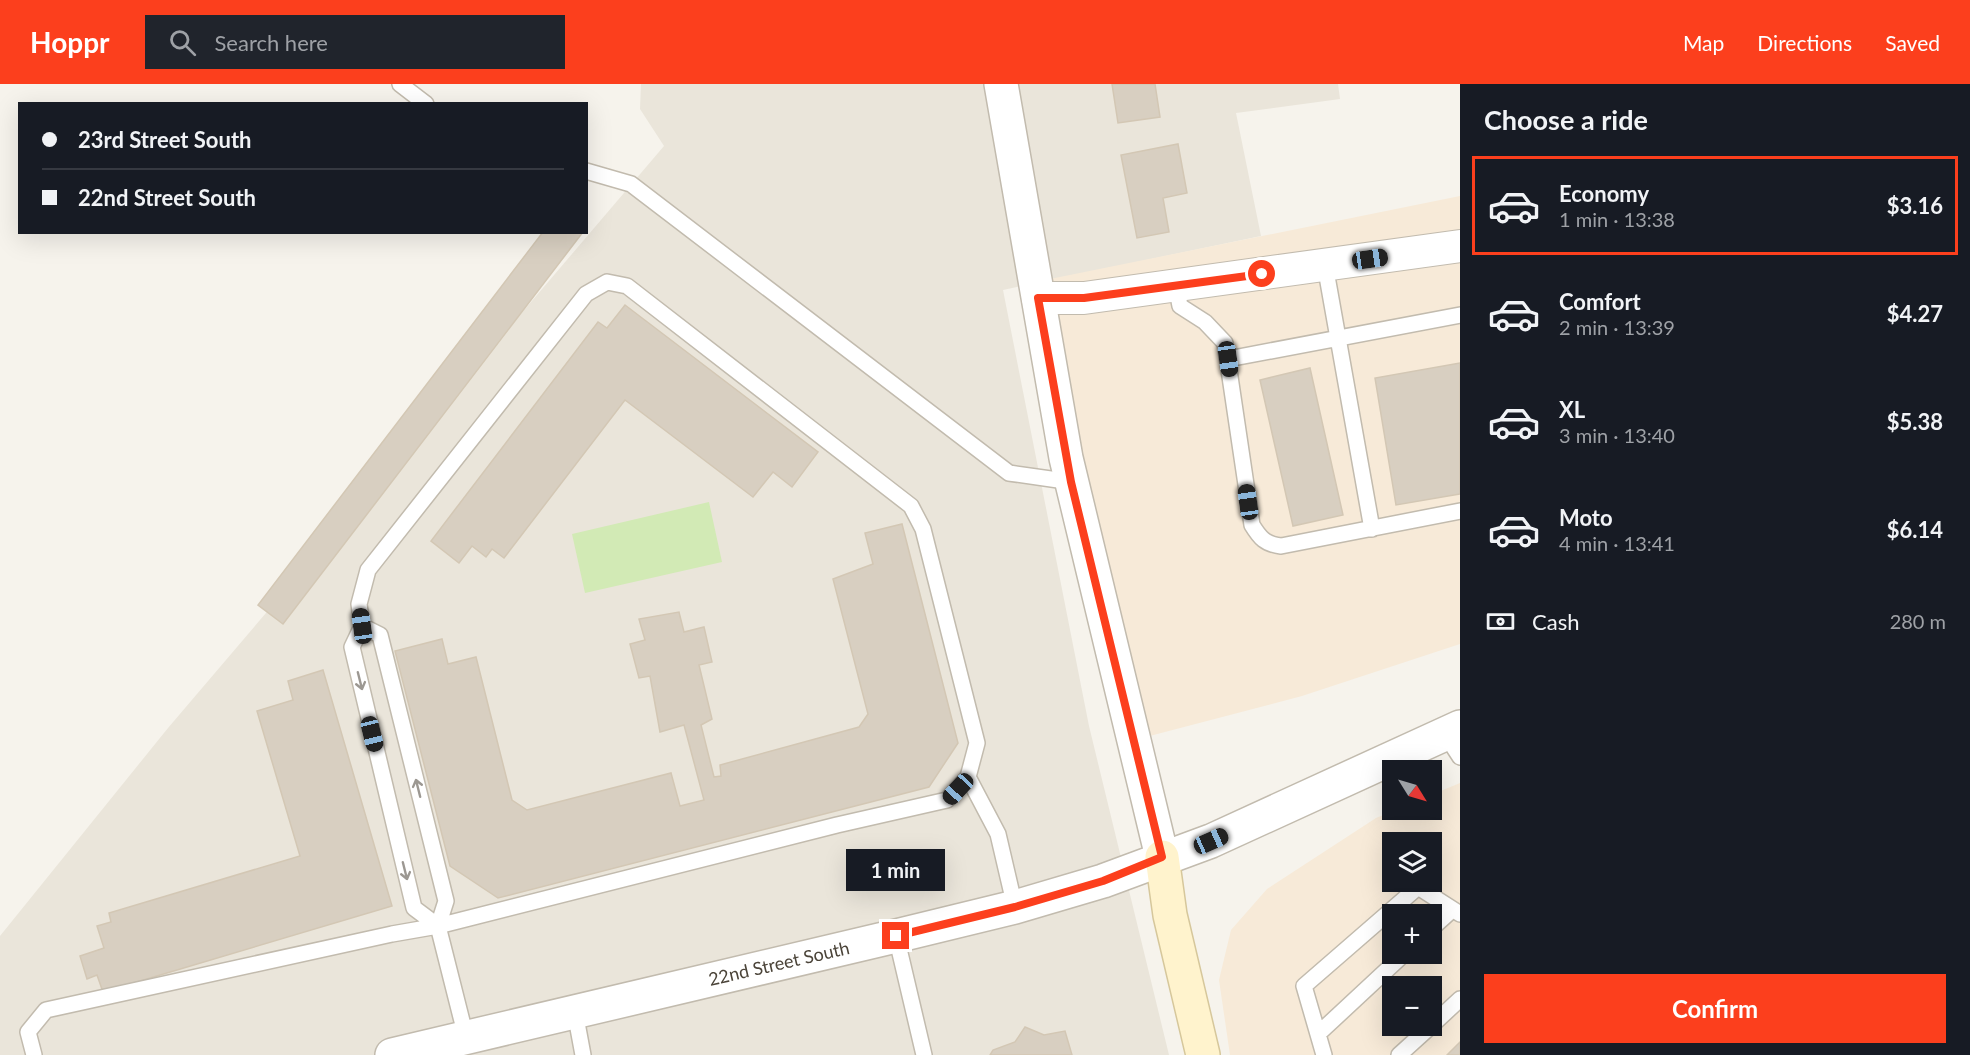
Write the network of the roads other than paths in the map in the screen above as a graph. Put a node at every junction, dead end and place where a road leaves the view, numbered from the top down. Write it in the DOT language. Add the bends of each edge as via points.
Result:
graph roads {
  1 [pos="399,84"];
  2 [pos="1001,84"];
  3 [pos="423,102"];
  4 [pos="588,172"];
  5 [pos="1460,246"];
  6 [pos="1325,265"];
  7 [pos="1176,285"];
  8 [pos="1038,298"];
  9 [pos="1460,315"];
  10 [pos="1338,338"];
  11 [pos="1228,359"];
  12 [pos="1071,482"];
  13 [pos="1460,512"];
  14 [pos="1372,529"];
  15 [pos="362,626"];
  16 [pos="1455,739"];
  17 [pos="968,777"];
  18 [pos="1162,857"];
  19 [pos="1015,907"];
  20 [pos="1456,912"];
  21 [pos="1442,922"];
  22 [pos="438,926"];
  23 [pos="896,936"];
  24 [pos="1393,964"];
  25 [pos="1460,999"];
  26 [pos="575,1012"];
  27 [pos="1442,1016"];
  28 [pos="1318,1034"];
  29 [pos="1420,1036"];
  30 [pos="466,1037"];
  31 [pos="34,1055"];
  32 [pos="392,1055"];
  33 [pos="583,1055"];
  34 [pos="924,1055"];
  35 [pos="1203,1055"];
  36 [pos="1324,1055"];
  37 [pos="1399,1055"];
  1 -- 3 [label="lane"];
  2 -- 8 [label="street"];
  4 -- 12 [label="lane" via="630,184 1009,473"];
  5 -- 6 [label="street"];
  6 -- 7 [label="street"];
  6 -- 10 [label="lane"];
  7 -- 8 [label="street" via="1084,298"];
  7 -- 11 [label="lane" via="1180,306 1205,322 1225,343"];
  8 -- 12 [label="street"];
  9 -- 10 [label="lane"];
  10 -- 11 [label="lane"];
  10 -- 14 [label="lane"];
  11 -- 14 [label="lane" via="1252,525 1261,539 1281,546"];
  12 -- 18 [label="street"];
  13 -- 14 [label="lane"];
  15 -- 17 [label="lane" via="359,604 368,570 586,294 607,282 627,286 911,506 923,530 977,743"];
  22 -- 15 [label="lane, one-way" via="446,901 380,635"];
  15 -- 22 [label="lane, one-way" via="352,647 414,908"];
  16 -- 18 [label="street, 22nd Street South" via="1211,841"];
  17 -- 19 [label="lane" via="998,834"];
  17 -- 22 [label="lane" via="947,800"];
  18 -- 19 [label="street, 22nd Street South" via="1103,881"];
  18 -- 35 [label="main road" via="1170,915"];
  19 -- 23 [label="street, 22nd Street South"];
  20 -- 21 [label="lane"];
  20 -- 28 [label="lane" via="1418,887 1304,986"];
  22 -- 30 [label="lane"];
  22 -- 31 [label="lane" via="46,1010 28,1032"];
  23 -- 26 [label="street, 22nd Street South"];
  23 -- 34 [label="lane"];
  24 -- 28 [label="lane"];
  25 -- 27 [label="lane"];
  26 -- 30 [label="street, 22nd Street South"];
  26 -- 33 [label="lane"];
  28 -- 36 [label="lane"];
  29 -- 37 [label="lane"];
  30 -- 32 [label="street, 22nd Street South"];
}
